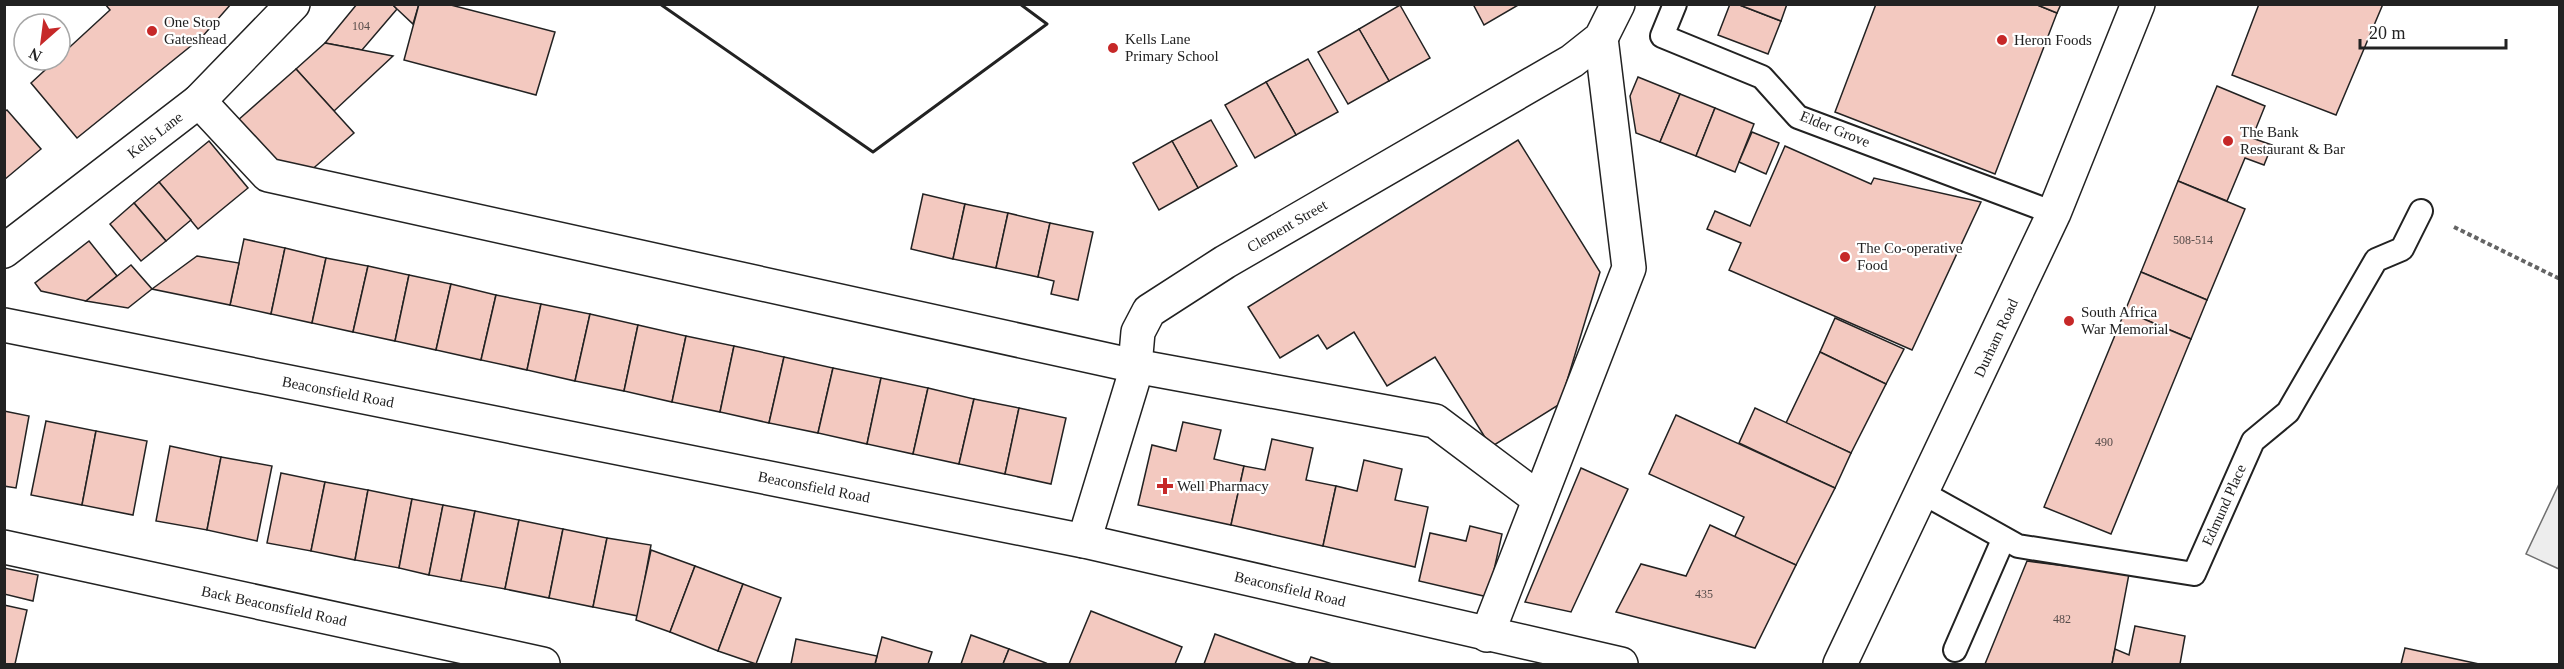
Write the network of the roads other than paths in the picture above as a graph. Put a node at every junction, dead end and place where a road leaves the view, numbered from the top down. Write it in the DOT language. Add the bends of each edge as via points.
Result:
graph roads {
  1 [pos="293,4"];
  2 [pos="1618,4"];
  3 [pos="1675,4"];
  4 [pos="2138,4"];
  5 [pos="1601,38"];
  6 [pos="199,101"];
  7 [pos="2421,211"];
  8 [pos="2054,213"];
  9 [pos="4,251"];
  10 [pos="4,325"];
  11 [pos="1135,366"];
  12 [pos="1923,493"];
  13 [pos="1539,499"];
  14 [pos="2003,540"];
  15 [pos="1084,542"];
  16 [pos="4,547"];
  17 [pos="1486,635"];
  18 [pos="1955,650"];
  19 [pos="1571,659"];
  20 [pos="543,664"];
  21 [pos="1621,664"];
  22 [pos="1840,664"];
  1 -- 6 [label="street, Kells Lane"];
  2 -- 5 [label="street, Clement Street"];
  3 -- 8 [label="lane, Elder Grove" via="1662,36 1762,77 1798,117"];
  4 -- 8 [label="street, Durham Road"];
  5 -- 11 [label="street, Clement Street" via="1572,61 1167,298 1149,311 1138,332"];
  5 -- 13 [label="street" via="1629,268"];
  6 -- 9 [label="street, Kells Lane"];
  6 -- 11 [label="street" via="268,176"];
  7 -- 14 [label="lane, Edmund Place" via="2402,249 2376,260 2288,412 2253,441 2194,574 2018,546"];
  8 -- 12 [label="street, Durham Road"];
  10 -- 15 [label="street, Beaconsfield Road"];
  11 -- 13 [label="street" via="1435,421"];
  11 -- 15 [label="street, Clement Street"];
  12 -- 14 [label="lane, Edmund Place"];
  12 -- 22 [label="street, Durham Road"];
  13 -- 17 [label="street"];
  14 -- 18 [label="lane"];
  15 -- 17 [label="street, Beaconsfield Road"];
  16 -- 20 [label="street, Back Beaconsfield Road"];
  17 -- 19 [label="street, Beaconsfield Road"];
  19 -- 21 [label="street, Beaconsfield Road"];
}
